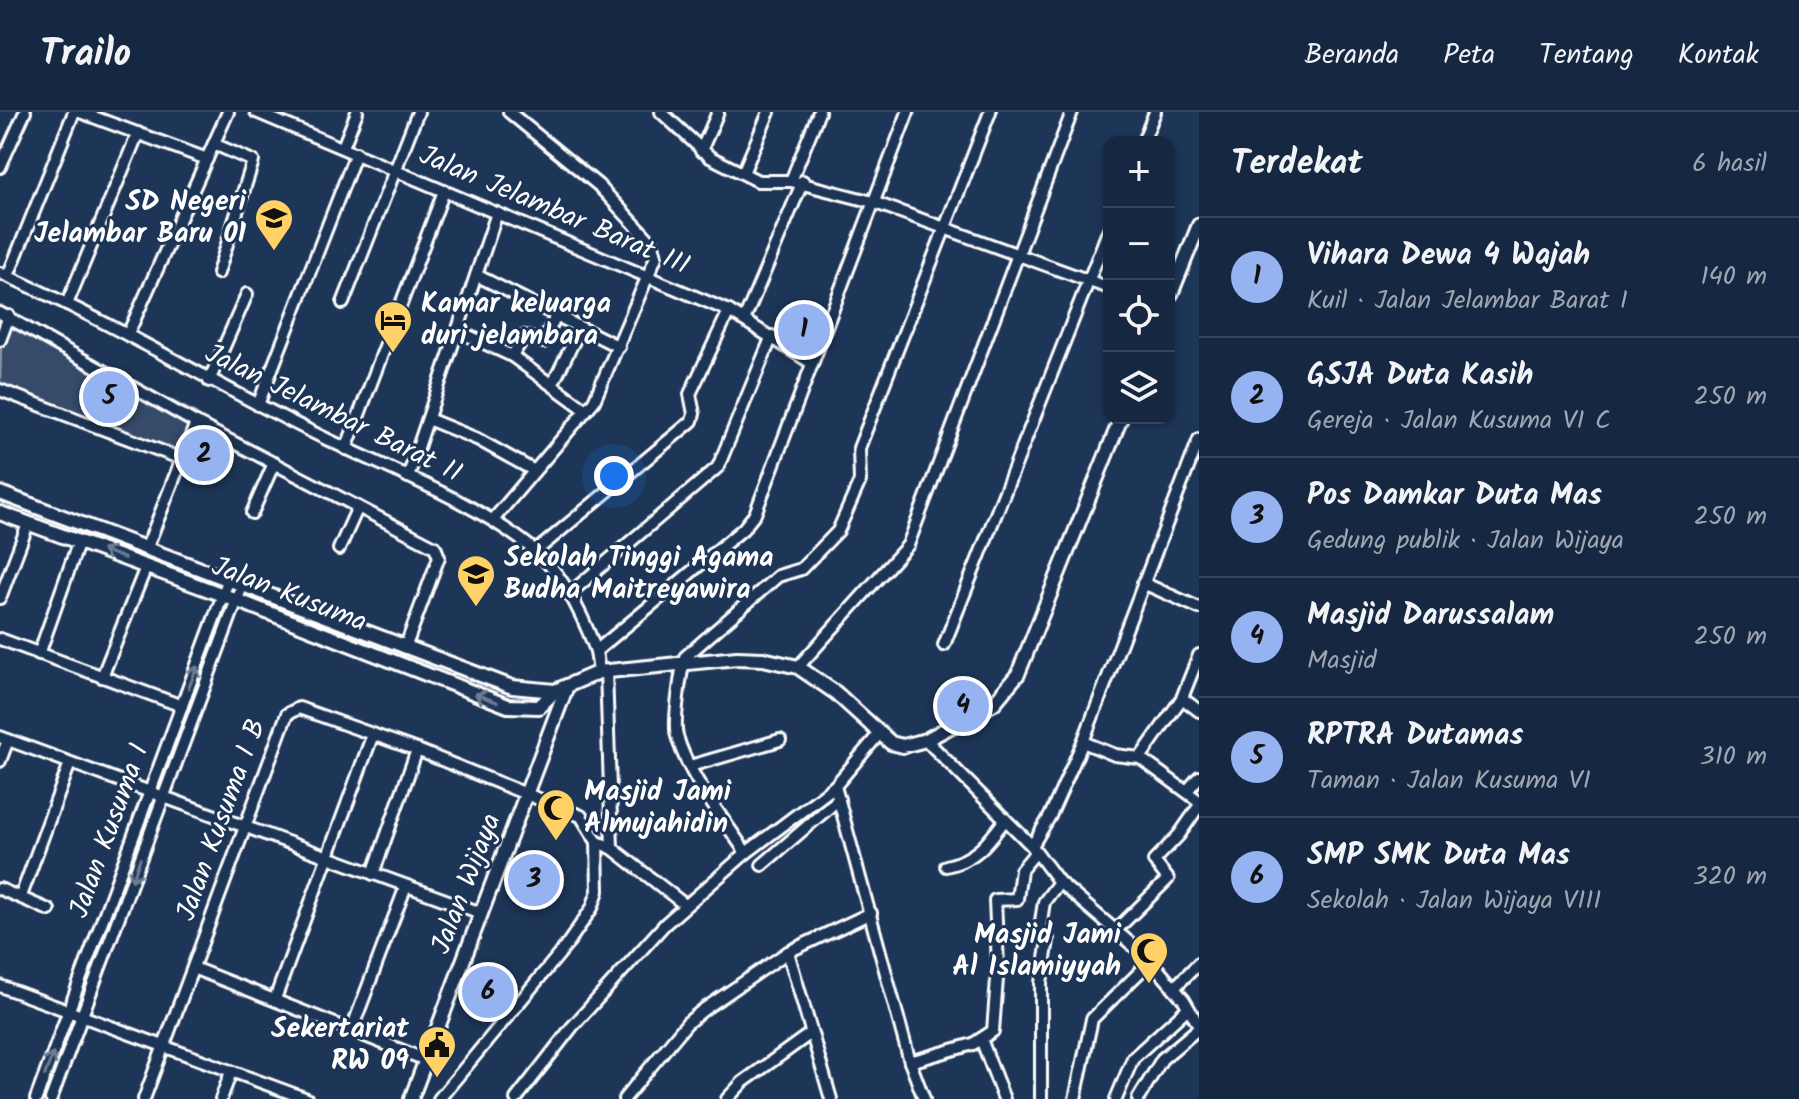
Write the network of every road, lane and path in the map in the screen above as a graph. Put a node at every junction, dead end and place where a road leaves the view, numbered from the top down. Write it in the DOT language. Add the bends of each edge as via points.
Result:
graph roads {
  1 [pos="25,112"];
  2 [pos="74,112"];
  3 [pos="80,112"];
  4 [pos="228,112"];
  5 [pos="256,112"];
  6 [pos="357,112"];
  7 [pos="418,112"];
  8 [pos="509,112"];
  9 [pos="661,112"];
  10 [pos="718,112"];
  11 [pos="769,112"];
  12 [pos="819,112"];
  13 [pos="908,112"];
  14 [pos="990,112"];
  15 [pos="1072,112"];
  16 [pos="1155,112"];
  17 [pos="138,133"];
  18 [pos="1145,136"];
  19 [pos="214,144"];
  20 [pos="343,147"];
  21 [pos="701,151"];
  22 [pos="356,153"];
  23 [pos="207,159"];
  24 [pos="0,167"];
  25 [pos="394,170"];
  26 [pos="743,173"];
  27 [pos="797,181"];
  28 [pos="444,191"];
  29 [pos="873,202"];
  30 [pos="497,213"];
  31 [pos="1199,225"];
  32 [pos="945,229"];
  33 [pos="1103,244"];
  34 [pos="1018,255"];
  35 [pos="218,273"];
  36 [pos="4,275"];
  37 [pos="478,276"];
  38 [pos="647,276"];
  39 [pos="1089,280"];
  40 [pos="1175,284"];
  41 [pos="1103,286"];
  42 [pos="247,294"];
  43 [pos="343,303"];
  44 [pos="67,304"];
  45 [pos="729,311"];
  46 [pos="4,314"];
  47 [pos="556,316"];
  48 [pos="745,318"];
  49 [pos="580,329"];
  50 [pos="458,331"];
  51 [pos="128,334"];
  52 [pos="772,336"];
  53 [pos="0,340"];
  54 [pos="619,347"];
  55 [pos="512,356"];
  56 [pos="810,362"];
  57 [pos="209,381"];
  58 [pos="552,385"];
  59 [pos="0,390"];
  60 [pos="258,405"];
  61 [pos="586,410"];
  62 [pos="428,419"];
  63 [pos="196,423"];
  64 [pos="1119,424"];
  65 [pos="1199,439"];
  66 [pos="346,449"];
  67 [pos="182,459"];
  68 [pos="274,463"];
  69 [pos="533,470"];
  70 [pos="408,477"];
  71 [pos="0,493"];
  72 [pos="358,507"];
  73 [pos="0,513"];
  74 [pos="252,513"];
  75 [pos="493,520"];
  76 [pos="28,524"];
  77 [pos="79,541"];
  78 [pos="147,547"];
  79 [pos="339,549"];
  80 [pos="536,551"];
  81 [pos="146,567"];
  82 [pos="228,581"];
  83 [pos="1143,583"];
  84 [pos="242,586"];
  85 [pos="569,594"];
  86 [pos="223,595"];
  87 [pos="0,598"];
  88 [pos="237,601"];
  89 [pos="1199,608"];
  90 [pos="0,639"];
  91 [pos="944,645"];
  92 [pos="405,648"];
  93 [pos="596,651"];
  94 [pos="39,654"];
  95 [pos="1199,655"];
  96 [pos="683,664"];
  97 [pos="798,667"];
  98 [pos="603,672"];
  99 [pos="102,677"];
  100 [pos="561,688"];
  101 [pos="1182,698"];
  102 [pos="182,706"];
  103 [pos="1199,711"];
  104 [pos="373,734"];
  105 [pos="879,734"];
  106 [pos="4,738"];
  107 [pos="780,740"];
  108 [pos="926,740"];
  109 [pos="1083,742"];
  110 [pos="417,750"];
  111 [pos="1140,758"];
  112 [pos="0,761"];
  113 [pos="70,763"];
  114 [pos="690,766"];
  115 [pos="1199,777"];
  116 [pos="835,786"];
  117 [pos="1187,791"];
  118 [pos="149,792"];
  119 [pos="527,793"];
  120 [pos="162,797"];
  121 [pos="839,799"];
  122 [pos="1199,804"];
  123 [pos="1004,821"];
  124 [pos="246,828"];
  125 [pos="597,842"];
  126 [pos="612,848"];
  127 [pos="1034,849"];
  128 [pos="746,853"];
  129 [pos="327,857"];
  130 [pos="762,865"];
  131 [pos="946,866"];
  132 [pos="373,874"];
  133 [pos="1059,882"];
  134 [pos="406,886"];
  135 [pos="0,889"];
  136 [pos="21,896"];
  137 [pos="685,905"];
  138 [pos="49,910"];
  139 [pos="481,913"];
  140 [pos="871,913"];
  141 [pos="1115,931"];
  142 [pos="788,952"];
  143 [pos="1151,961"];
  144 [pos="1199,963"];
  145 [pos="193,968"];
  146 [pos="0,986"];
  147 [pos="1174,988"];
  148 [pos="275,999"];
  149 [pos="1188,1008"];
  150 [pos="68,1013"];
  151 [pos="81,1018"];
  152 [pos="1199,1027"];
  153 [pos="352,1029"];
  154 [pos="811,1033"];
  155 [pos="981,1039"];
  156 [pos="162,1047"];
  157 [pos="426,1060"];
  158 [pos="910,1062"];
  159 [pos="231,1072"];
  160 [pos="830,1098"];
  161 [pos="36,1099"];
  162 [pos="51,1099"];
  163 [pos="144,1099"];
  164 [pos="221,1099"];
  165 [pos="306,1099"];
  166 [pos="411,1099"];
  167 [pos="439,1099"];
  168 [pos="516,1099"];
  169 [pos="624,1099"];
  170 [pos="727,1099"];
  171 [pos="924,1099"];
  172 [pos="1004,1099"];
  173 [pos="1041,1099"];
  174 [pos="1075,1099"];
  175 [pos="1116,1099"];
  176 [pos="1138,1099"];
  1 -- 24 [label="street"];
  2 -- 36 [label="street"];
  3 -- 17 [label="street"];
  4 -- 19 [label="street"];
  5 -- 20 [label="street, Jalan Jelambar Barat III"];
  6 -- 20 [label="street"];
  7 -- 25 [label="street"];
  8 -- 38 [label="street" via="579,168 653,244 656,257"];
  9 -- 21 [label="street"];
  10 -- 21 [label="street"];
  11 -- 26 [label="street"];
  12 -- 27 [label="street"];
  13 -- 29 [label="street"];
  14 -- 32 [label="street"];
  15 -- 34 [label="street"];
  16 -- 18 [label="street"];
  17 -- 23 [label="street"];
  17 -- 44 [label="street"];
  19 -- 23 [label="street"];
  19 -- 35 [label="street" via="253,161"];
  20 -- 22 [label="street, Jalan Jelambar Barat III"];
  21 -- 26 [label="street"];
  22 -- 25 [label="street, Jalan Jelambar Barat III"];
  22 -- 60 [label="street"];
  23 -- 51 [label="street"];
  25 -- 28 [label="street, Jalan Jelambar Barat III"];
  25 -- 43 [label="street"];
  26 -- 27 [label="street" via="758,181"];
  27 -- 29 [label="street"];
  27 -- 48 [label="street"];
  28 -- 30 [label="street, Jalan Jelambar Barat III"];
  28 -- 66 [label="street"];
  29 -- 32 [label="street"];
  29 -- 56 [label="street"];
  30 -- 37 [label="street"];
  30 -- 38 [label="street, Jalan Jelambar Barat III"];
  31 -- 40 [label="street"];
  32 -- 34 [label="street"];
  32 -- 96 [label="street" via="859,448 861,477 838,531 801,569 778,576 689,650"];
  33 -- 39 [label="street"];
  34 -- 39 [label="street"];
  34 -- 97 [label="street" via="908,545"];
  36 -- 44 [label="street, Jalan Jelambar Barat II"];
  37 -- 47 [label="street"];
  37 -- 50 [label="street"];
  38 -- 45 [label="street, Jalan Jelambar Barat III"];
  38 -- 54 [label="street"];
  39 -- 41 [label="street"];
  39 -- 91 [label="street"];
  42 -- 57 [label="street"];
  44 -- 51 [label="street, Jalan Jelambar Barat II"];
  45 -- 48 [label="street, Jalan Jelambar Barat III"];
  45 -- 80 [label="street" via="690,394 692,421"];
  46 -- 53 [label="street"];
  46 -- 63 [label="street"];
  47 -- 49 [label="street"];
  47 -- 55 [label="street" via="543,342 525,336"];
  48 -- 52 [label="street, Jalan Jelambar Barat III"];
  49 -- 54 [label="street"];
  49 -- 58 [label="street"];
  50 -- 55 [label="street"];
  50 -- 62 [label="street"];
  51 -- 57 [label="street, Jalan Jelambar Barat II"];
  52 -- 56 [label="street, Jalan Jelambar Barat III"];
  52 -- 85 [label="street" via="718,467"];
  54 -- 61 [label="street"];
  55 -- 58 [label="street"];
  56 -- 93 [label="street" via="749,523"];
  57 -- 60 [label="street, Jalan Jelambar Barat II"];
  58 -- 61 [label="street"];
  59 -- 67 [label="street"];
  60 -- 66 [label="street, Jalan Jelambar Barat II"];
  61 -- 69 [label="street"];
  62 -- 69 [label="street"];
  62 -- 70 [label="street"];
  63 -- 67 [label="street"];
  63 -- 68 [label="street"];
  64 -- 108 [label="street" via="1018,674 994,703"];
  65 -- 83 [label="street"];
  66 -- 70 [label="street, Jalan Jelambar Barat II"];
  67 -- 78 [label="street"];
  68 -- 72 [label="street"];
  68 -- 74 [label="street"];
  69 -- 75 [label="street"];
  70 -- 75 [label="street, Jalan Jelambar Barat II"];
  71 -- 78 [label="street, Jalan Kusuma"];
  72 -- 79 [label="street"];
  72 -- 92 [label="street" via="432,545 439,557"];
  73 -- 76 [label="street, Jalan Kusuma"];
  75 -- 80 [label="street, Jalan Jelambar Barat II"];
  76 -- 77 [label="street, Jalan Kusuma"];
  76 -- 87 [label="street"];
  81 -- 77 [label="street, Jalan Kusuma, one-way"];
  77 -- 94 [label="street"];
  78 -- 82 [label="street, Jalan Kusuma"];
  80 -- 85 [label="street, Jalan Jelambar Barat II"];
  81 -- 86 [label="street, Jalan Kusuma"];
  81 -- 99 [label="street"];
  82 -- 84 [label="street, Jalan Kusuma"];
  82 -- 86 [label="street, Jalan Kusuma I"];
  83 -- 89 [label="street"];
  83 -- 109 [label="street"];
  84 -- 88 [label="street, Jalan Kusuma I"];
  84 -- 92 [label="street, Jalan Kusuma"];
  85 -- 93 [label="street, Jalan Jelambar Barat II"];
  86 -- 88 [label="street, Jalan Kusuma"];
  102 -- 86 [label="street, Jalan Kusuma I, one-way"];
  100 -- 88 [label="street, Jalan Kusuma, one-way" via="539,707 508,706"];
  88 -- 120 [label="street, Jalan Kusuma I"];
  90 -- 94 [label="street"];
  92 -- 100 [label="street, Jalan Kusuma" via="512,687"];
  93 -- 98 [label="street, Jalan Jelambar Barat II"];
  94 -- 99 [label="street"];
  95 -- 101 [label="street"];
  96 -- 97 [label="street, Jalan Kusuma" via="748,658"];
  96 -- 98 [label="street, Jalan Kusuma"];
  96 -- 114 [label="street" via="676,732"];
  97 -- 105 [label="street, Jalan Kusuma" via="836,693"];
  98 -- 100 [label="street, Jalan Kusuma"];
  98 -- 126 [label="street, Jalan Jelambar Barat II"];
  99 -- 102 [label="street"];
  100 -- 119 [label="street, Jalan Wijaya"];
  101 -- 103 [label="street"];
  101 -- 111 [label="street"];
  102 -- 118 [label="street, Jalan Kusuma I"];
  104 -- 110 [label="street, Jalan Kusuma I B"];
  104 -- 124 [label="street, Jalan Kusuma I B" via="299,708 289,712"];
  104 -- 129 [label="street"];
  105 -- 108 [label="street, Jalan Kusuma" via="898,746"];
  105 -- 116 [label="street"];
  106 -- 112 [label="street"];
  106 -- 113 [label="street"];
  107 -- 114 [label="street"];
  108 -- 123 [label="street"];
  109 -- 111 [label="street"];
  109 -- 127 [label="street"];
  110 -- 119 [label="street, Jalan Kusuma I B"];
  110 -- 132 [label="street"];
  111 -- 117 [label="street"];
  113 -- 118 [label="street"];
  113 -- 136 [label="street"];
  114 -- 128 [label="street"];
  115 -- 117 [label="street"];
  116 -- 121 [label="street"];
  116 -- 128 [label="street"];
  117 -- 122 [label="street"];
  118 -- 120 [label="street"];
  118 -- 150 [label="street, Jalan Kusuma I"];
  119 -- 125 [label="street, Jalan Kusuma I B" via="583,817"];
  119 -- 139 [label="street, Jalan Wijaya"];
  120 -- 124 [label="street"];
  120 -- 151 [label="street, Jalan Kusuma I, one-way"];
  121 -- 130 [label="street"];
  121 -- 140 [label="street"];
  122 -- 141 [label="street" via="1154,861 1168,879"];
  123 -- 127 [label="street"];
  123 -- 131 [label="street" via="984,849"];
  124 -- 129 [label="street"];
  124 -- 145 [label="street, Jalan Kusuma I B"];
  125 -- 126 [label="street"];
  125 -- 167 [label="street" via="598,891 592,908"];
  126 -- 137 [label="street"];
  127 -- 133 [label="street"];
  127 -- 155 [label="street" via="1022,867 1018,899 995,900 994,1026"];
  128 -- 137 [label="street"];
  129 -- 132 [label="street"];
  129 -- 148 [label="street"];
  132 -- 134 [label="street"];
  133 -- 141 [label="street"];
  133 -- 173 [label="street" via="1044,902 1039,934 1048,940 1041,983"];
  134 -- 139 [label="street"];
  134 -- 153 [label="street"];
  135 -- 136 [label="street"];
  136 -- 138 [label="street"];
  137 -- 168 [label="street" via="572,1027"];
  139 -- 157 [label="street, Jalan Wijaya"];
  140 -- 142 [label="street"];
  140 -- 158 [label="street"];
  141 -- 143 [label="street"];
  142 -- 154 [label="street"];
  142 -- 169 [label="street" via="694,1017"];
  143 -- 147 [label="street"];
  143 -- 174 [label="street" via="1092,1019"];
  144 -- 147 [label="street"];
  145 -- 148 [label="street"];
  145 -- 156 [label="street, Jalan Kusuma I B"];
  146 -- 150 [label="street"];
  147 -- 149 [label="street"];
  148 -- 153 [label="street"];
  149 -- 152 [label="street"];
  149 -- 175 [label="street" via="1133,1058"];
  150 -- 151 [label="street"];
  161 -- 150 [label="street, Jalan Kusuma I, one-way"];
  151 -- 156 [label="street"];
  151 -- 162 [label="street, Jalan Kusuma I"];
  152 -- 176 [label="street" via="1162,1059"];
  153 -- 157 [label="street"];
  154 -- 160 [label="street"];
  154 -- 170 [label="street"];
  155 -- 158 [label="street"];
  155 -- 172 [label="street"];
  156 -- 159 [label="street"];
  156 -- 163 [label="street, Jalan Kusuma I B"];
  157 -- 166 [label="street, Jalan Wijaya"];
  158 -- 171 [label="street"];
  159 -- 164 [label="street"];
  159 -- 165 [label="street"];
}
